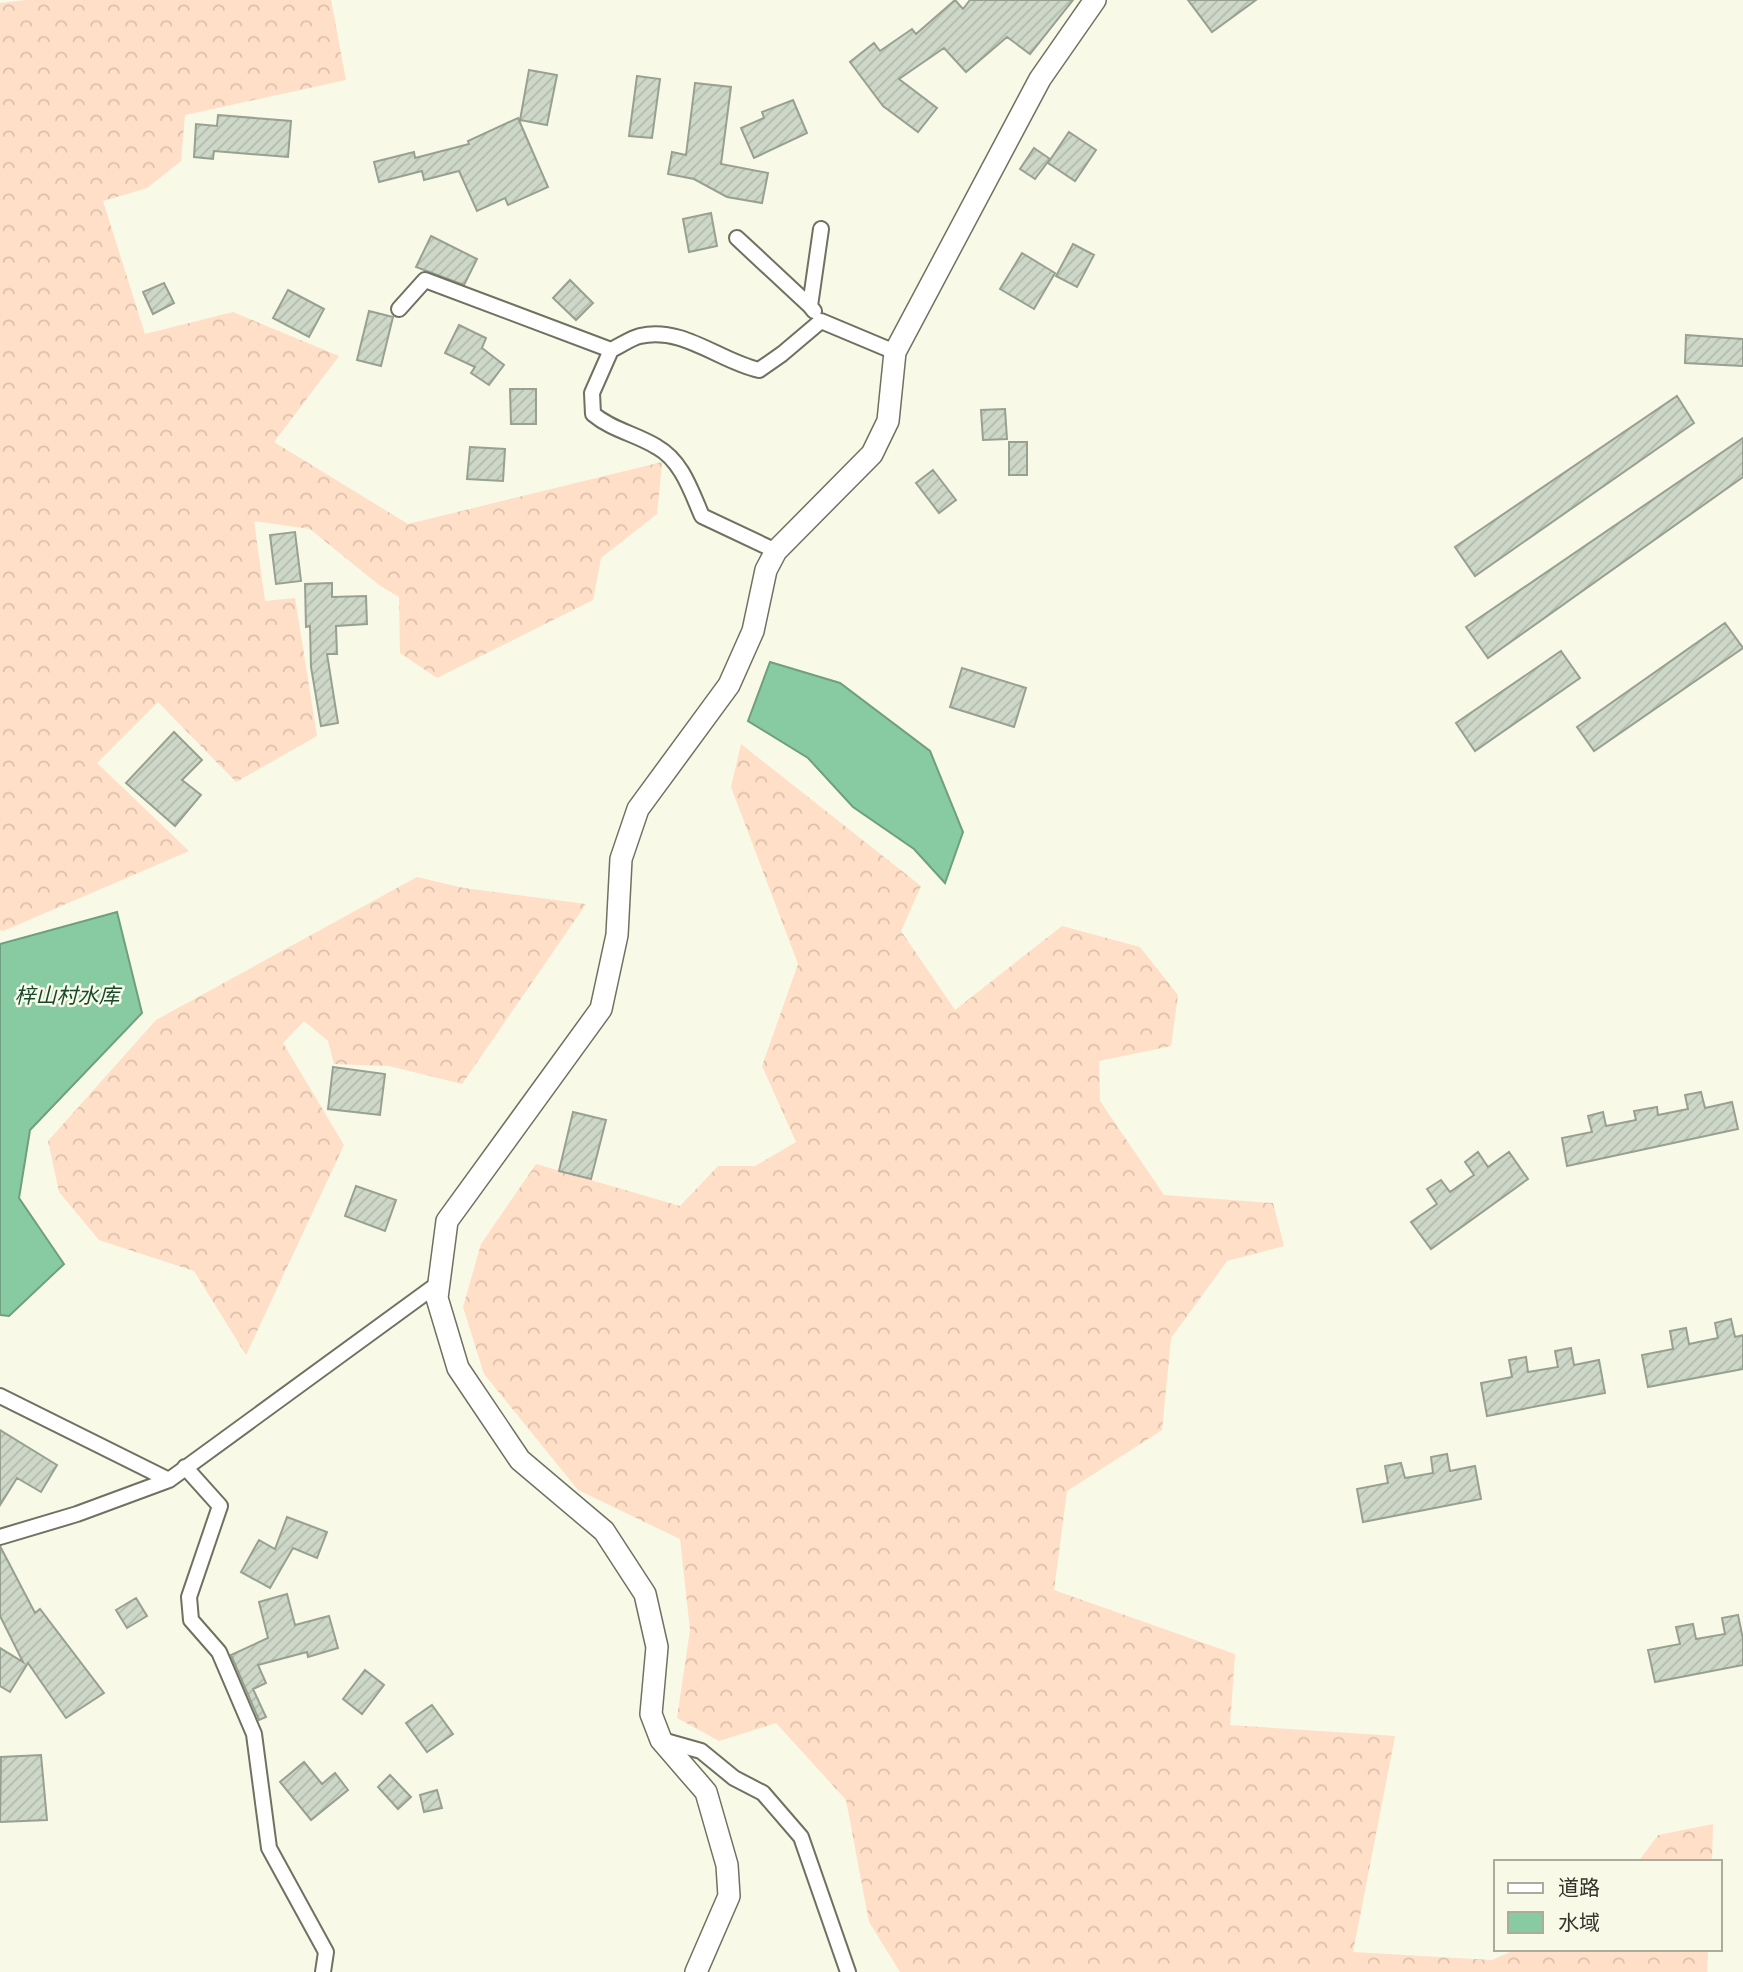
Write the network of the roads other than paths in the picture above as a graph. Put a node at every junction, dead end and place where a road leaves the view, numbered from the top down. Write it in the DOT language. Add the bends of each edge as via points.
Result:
graph roads {
  1 [pos="1095,0"];
  2 [pos="821,229"];
  3 [pos="737,238"];
  4 [pos="810,306"];
  5 [pos="399,309"];
  6 [pos="821,321"];
  7 [pos="611,350"];
  8 [pos="895,352"];
  9 [pos="775,551"];
  10 [pos="439,1283"];
  11 [pos="0,1396"];
  12 [pos="185,1467"];
  13 [pos="169,1480"];
  14 [pos="0,1537"];
  15 [pos="661,1740"];
  16 [pos="323,1972"];
  17 [pos="696,1972"];
  18 [pos="848,1972"];
  1 -- 8 [label="street" via="1040,79"];
  2 -- 4 [label="street"];
  3 -- 4 [label="street"];
  4 -- 6 [label="street"];
  5 -- 7 [label="street" via="425,280"];
  6 -- 7 [label="street" via="759,370 738,365 681,337 640,336"];
  6 -- 8 [label="street"];
  7 -- 9 [label="street" via="592,393 593,414 607,426 659,447 681,469 702,516"];
  8 -- 9 [label="street" via="888,421 872,454"];
  9 -- 10 [label="street" via="752,631 729,685 638,809 621,859 617,936 601,1009 447,1221"];
  10 -- 12 [label="street"];
  10 -- 15 [label="street" via="438,1298 458,1368 520,1460 604,1531 645,1594 657,1647 651,1714"];
  11 -- 13 [label="street"];
  12 -- 13 [label="street"];
  12 -- 16 [label="street" via="220,1506 189,1597 191,1620 219,1652 254,1734 269,1848 326,1952"];
  13 -- 14 [label="street"];
  15 -- 17 [label="street" via="706,1792 727,1865 729,1896"];
  15 -- 18 [label="street" via="702,1751 734,1778 763,1793 800,1837"];
}
